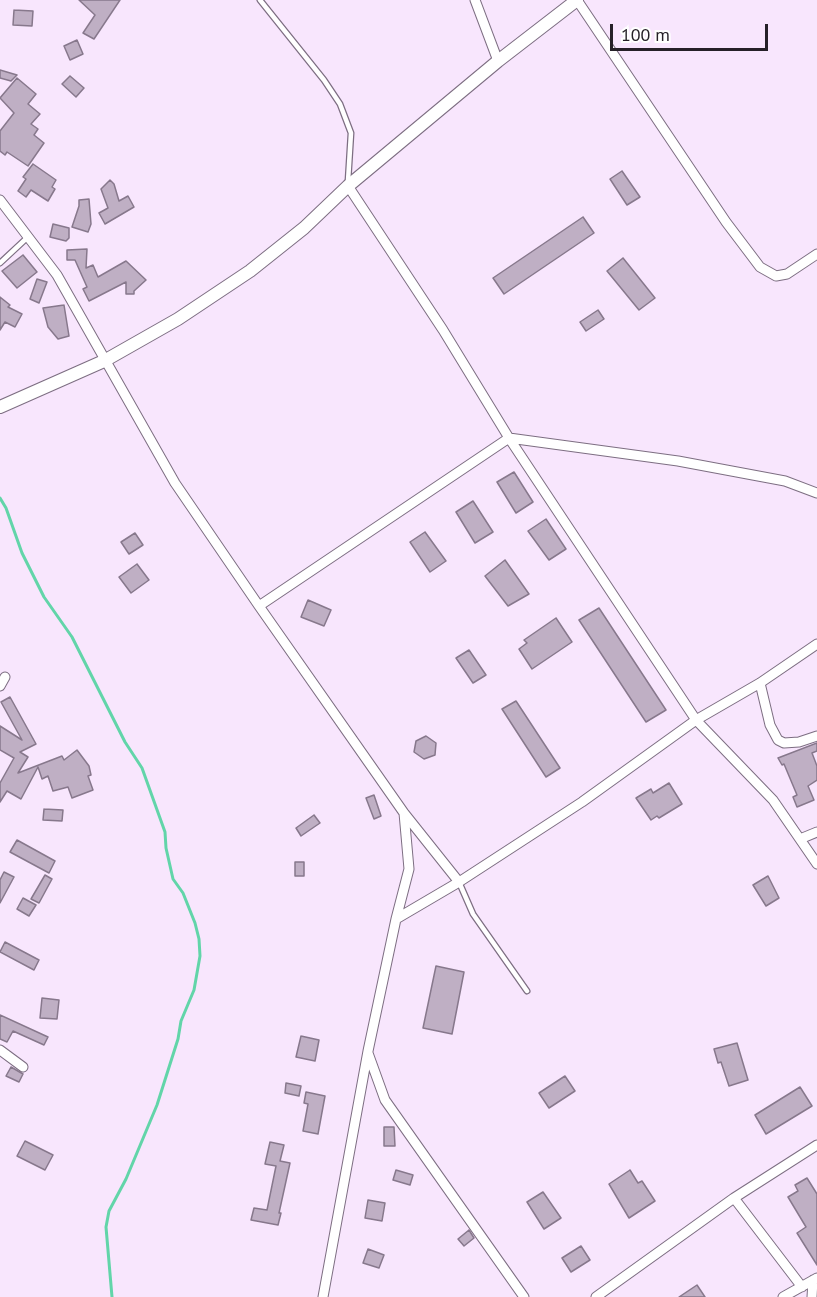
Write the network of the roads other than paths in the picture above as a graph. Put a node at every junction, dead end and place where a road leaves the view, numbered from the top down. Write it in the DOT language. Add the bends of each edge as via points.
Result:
graph roads {
  1 [pos="260,0"];
  2 [pos="475,0"];
  3 [pos="577,0"];
  4 [pos="498,61"];
  5 [pos="348,186"];
  6 [pos="0,200"];
  7 [pos="28,236"];
  8 [pos="817,254"];
  9 [pos="0,263"];
  10 [pos="105,361"];
  11 [pos="0,407"];
  12 [pos="509,438"];
  13 [pos="817,493"];
  14 [pos="259,606"];
  15 [pos="817,644"];
  16 [pos="5,677"];
  17 [pos="760,683"];
  18 [pos="0,686"];
  19 [pos="696,720"];
  20 [pos="817,736"];
  21 [pos="404,813"];
  22 [pos="817,832"];
  23 [pos="800,839"];
  24 [pos="817,864"];
  25 [pos="459,882"];
  26 [pos="396,919"];
  27 [pos="527,991"];
  28 [pos="0,1050"];
  29 [pos="368,1051"];
  30 [pos="23,1067"];
  31 [pos="817,1145"];
  32 [pos="735,1198"];
  33 [pos="815,1279"];
  34 [pos="802,1287"];
  35 [pos="323,1297"];
  36 [pos="524,1297"];
  37 [pos="596,1297"];
  38 [pos="783,1297"];
  39 [pos="812,1297"];
  1 -- 5 [label="lane" via="339,104 351,133"];
  2 -- 4 [label="street"];
  3 -- 4 [label="main road"];
  3 -- 8 [label="street" via="760,267 776,276 787,274"];
  4 -- 5 [label="main road"];
  5 -- 10 [label="main road" via="250,271"];
  5 -- 12 [label="street"];
  6 -- 7 [label="street"];
  7 -- 9 [label="lane"];
  7 -- 10 [label="street" via="81,314"];
  10 -- 11 [label="main road"];
  10 -- 14 [label="street" via="175,483"];
  12 -- 13 [label="street" via="678,461 785,481"];
  12 -- 14 [label="street"];
  12 -- 19 [label="street"];
  14 -- 21 [label="street"];
  15 -- 17 [label="street"];
  16 -- 18 [label="street"];
  17 -- 19 [label="street"];
  17 -- 20 [label="street" via="770,725 778,740 799,742"];
  19 -- 23 [label="street" via="773,800"];
  19 -- 25 [label="street" via="582,802"];
  21 -- 25 [label="street"];
  21 -- 26 [label="street" via="409,869"];
  22 -- 23 [label="street"];
  23 -- 24 [label="street"];
  25 -- 26 [label="street"];
  25 -- 27 [label="lane" via="473,914"];
  26 -- 29 [label="street"];
  28 -- 30 [label="street"];
  29 -- 35 [label="street"];
  29 -- 36 [label="street" via="385,1100"];
  31 -- 32 [label="street"];
  32 -- 34 [label="street"];
  32 -- 37 [label="street"];
  33 -- 34 [label="street"];
  33 -- 39 [label="street"];
  34 -- 38 [label="street"];
}
